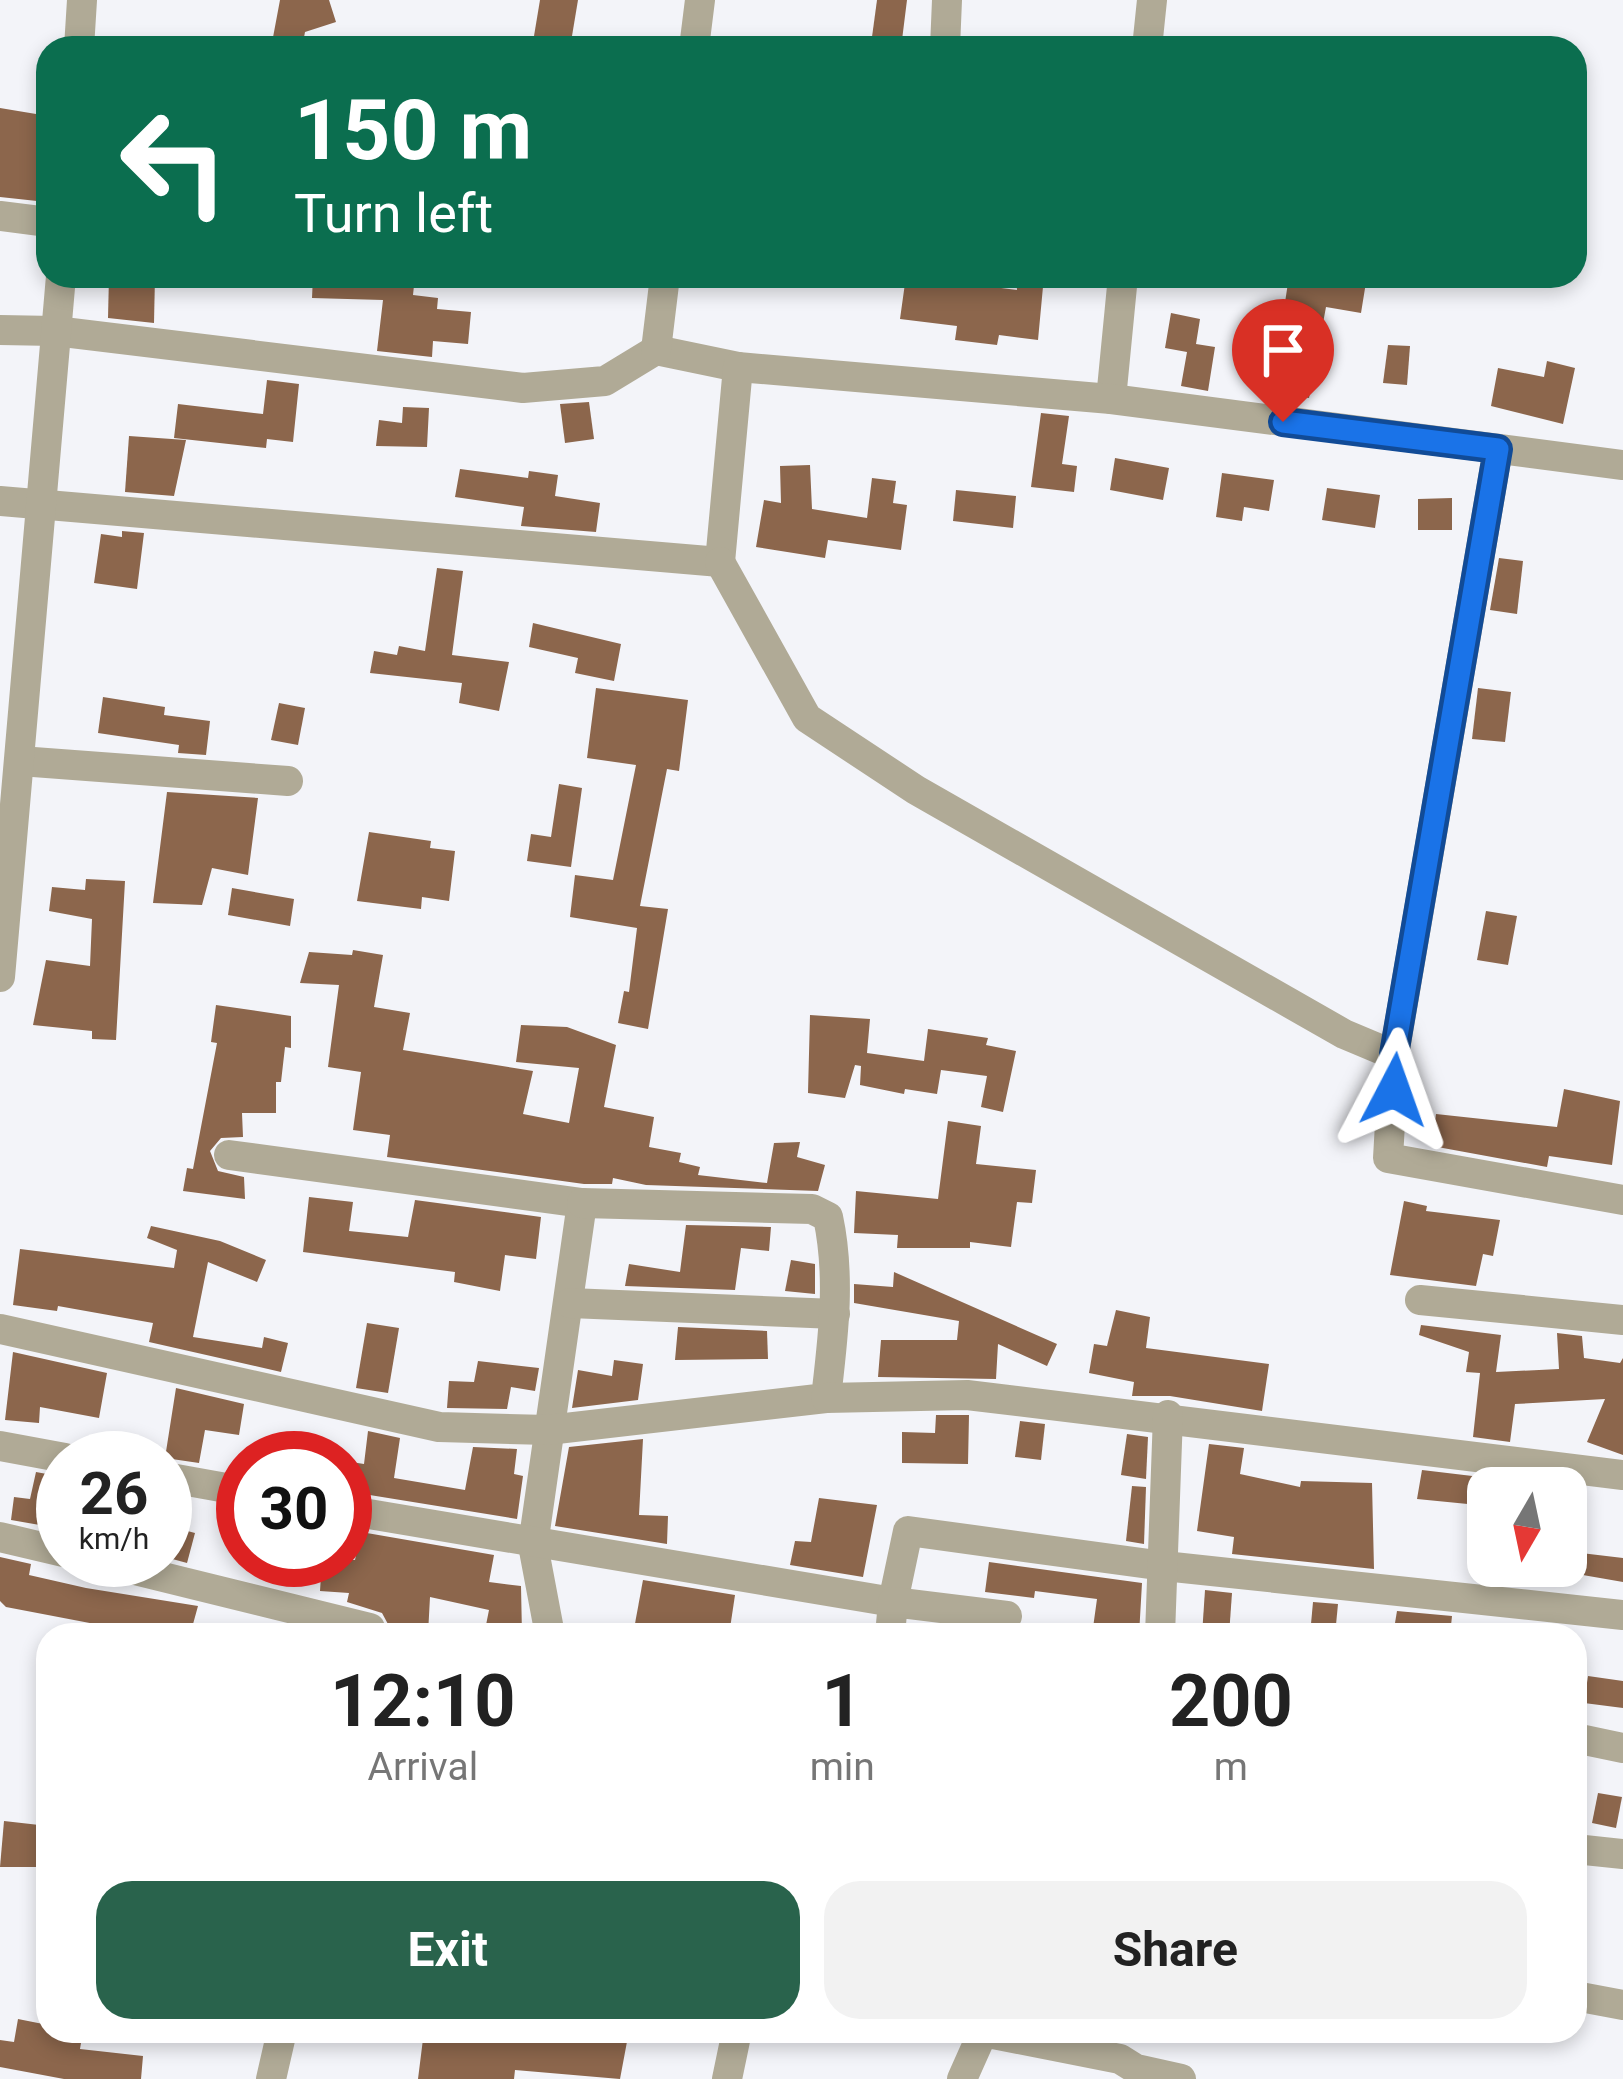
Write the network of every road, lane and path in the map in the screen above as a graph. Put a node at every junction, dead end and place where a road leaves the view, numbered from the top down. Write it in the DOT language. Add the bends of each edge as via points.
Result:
graph roads {
  1 [pos="82,0"];
  2 [pos="700,0"];
  3 [pos="946,0"];
  4 [pos="1153,0"];
  5 [pos="80,36"];
  6 [pos="696,36"];
  7 [pos="945,36"];
  8 [pos="1149,36"];
  9 [pos="0,215"];
  10 [pos="36,220"];
  11 [pos="60,288"];
  12 [pos="664,288"];
  13 [pos="1123,288"];
  14 [pos="0,330"];
  15 [pos="56,331"];
  16 [pos="656,350"];
  17 [pos="738,367"];
  18 [pos="1111,399"];
  19 [pos="1498,449"];
  20 [pos="1623,465"];
  21 [pos="0,500"];
  22 [pos="42,505"];
  23 [pos="720,562"];
  24 [pos="20,761"];
  25 [pos="288,781"];
  26 [pos="4,918"];
  27 [pos="0,977"];
  28 [pos="1394,1054"];
  29 [pos="229,1155"];
  30 [pos="1623,1200"];
  31 [pos="582,1203"];
  32 [pos="1420,1300"];
  33 [pos="570,1304"];
  34 [pos="835,1315"];
  35 [pos="1623,1320"];
  36 [pos="0,1329"];
  37 [pos="826,1398"];
  38 [pos="1168,1415"];
  39 [pos="548,1430"];
  40 [pos="0,1446"];
  41 [pos="36,1453"];
  42 [pos="1623,1474"];
  43 [pos="372,1515"];
  44 [pos="0,1537"];
  45 [pos="533,1545"];
  46 [pos="36,1546"];
  47 [pos="1164,1566"];
  48 [pos="192,1585"];
  49 [pos="893,1601"];
  50 [pos="1623,1615"];
  51 [pos="1007,1616"];
  52 [pos="342,1623"];
  53 [pos="548,1623"];
  54 [pos="891,1623"];
  55 [pos="1161,1623"];
  56 [pos="1587,1740"];
  57 [pos="1623,1748"];
  58 [pos="1587,1850"];
  59 [pos="1623,1854"];
  60 [pos="1587,1998"];
  61 [pos="1623,2006"];
  62 [pos="280,2043"];
  63 [pos="734,2043"];
  64 [pos="977,2043"];
  65 [pos="1122,2045"];
  66 [pos="272,2079"];
  67 [pos="727,2079"];
  68 [pos="962,2079"];
  69 [pos="1181,2079"];
  1 -- 5 [label="street"];
  2 -- 6 [label="street"];
  3 -- 7 [label="street"];
  4 -- 8 [label="street"];
  9 -- 10 [label="street"];
  11 -- 15 [label="street"];
  12 -- 16 [label="street"];
  13 -- 18 [label="street"];
  14 -- 15 [label="street"];
  15 -- 16 [label="street" via="523,388 605,382"];
  15 -- 22 [label="street"];
  16 -- 17 [label="street"];
  17 -- 18 [label="street"];
  17 -- 23 [label="street"];
  18 -- 19 [label="street"];
  19 -- 20 [label="street"];
  19 -- 28 [label="street"];
  21 -- 22 [label="street"];
  22 -- 23 [label="street"];
  22 -- 24 [label="street"];
  23 -- 28 [label="street" via="807,718 957,813 1344,1034"];
  24 -- 25 [label="street"];
  24 -- 26 [label="street"];
  26 -- 27 [label="street"];
  28 -- 30 [label="street" via="1388,1158"];
  29 -- 31 [label="street"];
  31 -- 33 [label="street"];
  31 -- 34 [label="street" via="812,1209 828,1217"];
  32 -- 35 [label="street"];
  33 -- 34 [label="street"];
  33 -- 39 [label="street"];
  34 -- 37 [label="street"];
  36 -- 39 [label="street" via="440,1426"];
  37 -- 38 [label="street" via="967,1395"];
  37 -- 39 [label="street"];
  38 -- 42 [label="street"];
  38 -- 47 [label="street"];
  39 -- 45 [label="street"];
  40 -- 41 [label="street"];
  43 -- 45 [label="street"];
  44 -- 46 [label="street"];
  45 -- 49 [label="street"];
  45 -- 53 [label="street"];
  47 -- 49 [label="street" via="908,1531"];
  47 -- 50 [label="street"];
  47 -- 55 [label="street"];
  48 -- 52 [label="street"];
  49 -- 51 [label="street"];
  49 -- 54 [label="street"];
  56 -- 57 [label="street"];
  58 -- 59 [label="street"];
  60 -- 61 [label="street"];
  62 -- 66 [label="street"];
  63 -- 67 [label="street"];
  64 -- 68 [label="street"];
  65 -- 69 [label="street" via="1136,2069"];
}
